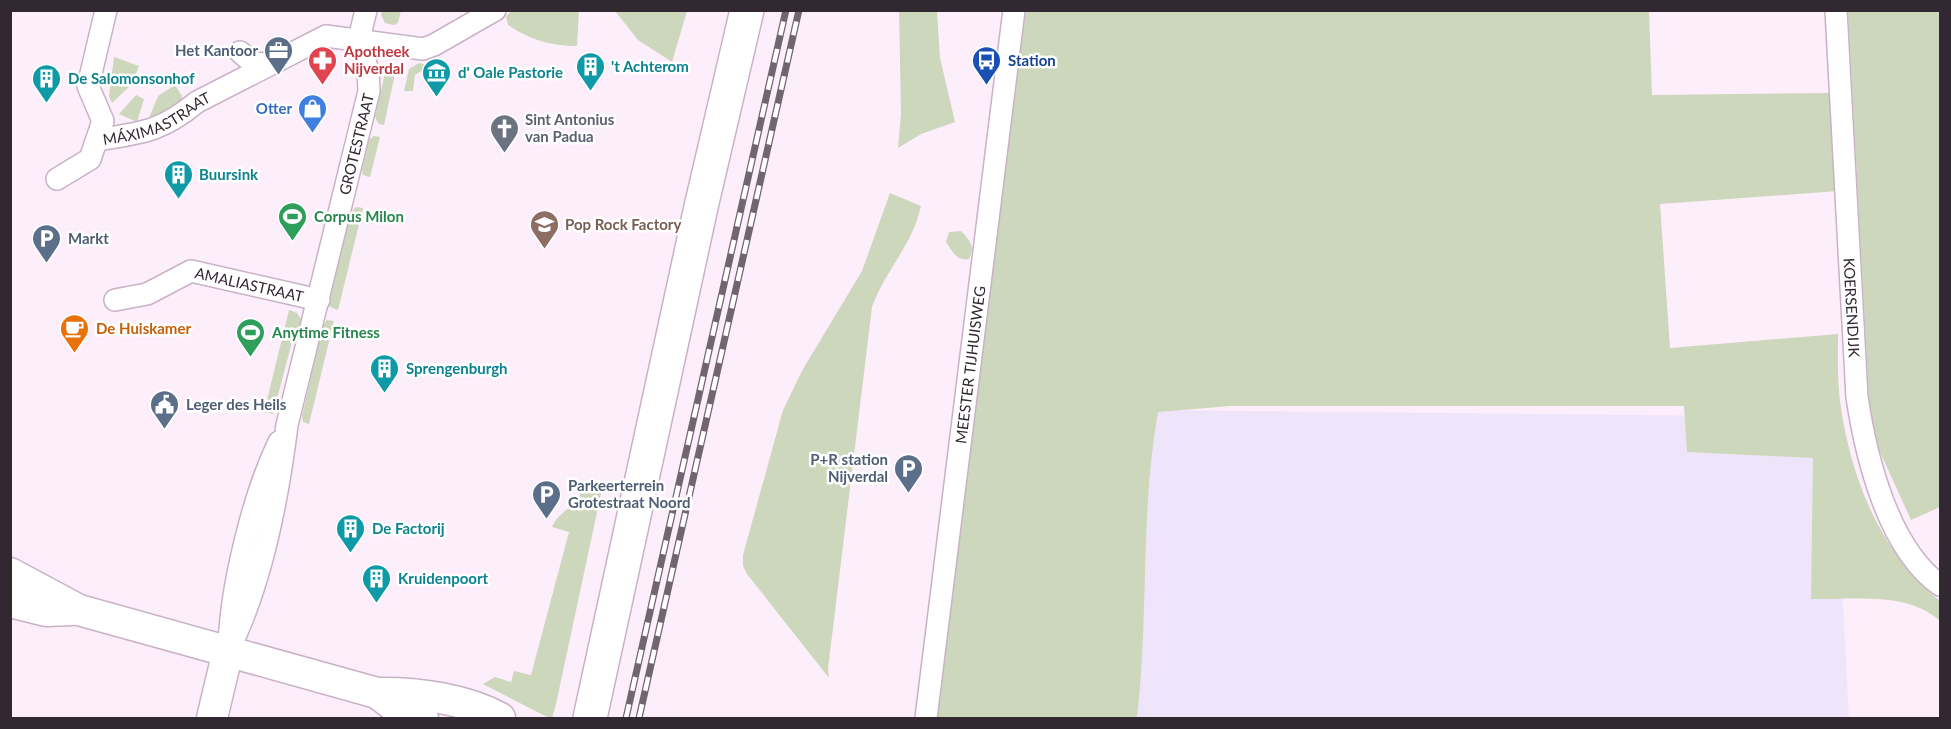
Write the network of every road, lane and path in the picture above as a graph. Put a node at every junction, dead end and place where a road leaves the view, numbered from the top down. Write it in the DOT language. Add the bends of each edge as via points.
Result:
graph roads {
  1 [pos="106,10"];
  2 [pos="366,10"];
  3 [pos="495,10"];
  4 [pos="729,10"];
  5 [pos="747,10"];
  6 [pos="1014,10"];
  7 [pos="1836,10"];
  8 [pos="359,39"];
  9 [pos="240,52"];
  10 [pos="267,64"];
  11 [pos="97,140"];
  12 [pos="57,179"];
  13 [pos="116,300"];
  14 [pos="319,300"];
  15 [pos="10,573"];
  16 [pos="1941,585"];
  17 [pos="10,602"];
  18 [pos="79,610"];
  19 [pos="228,651"];
  20 [pos="377,693"];
  21 [pos="212,718"];
  22 [pos="423,718"];
  23 [pos="500,718"];
  24 [pos="573,718"];
  25 [pos="590,718"];
  26 [pos="926,718"];
  1 -- 11 [label="street" via="88,86 103,121"];
  2 -- 8 [label="street, GROTESTRAAT"];
  3 -- 8 [label="street" via="423,49"];
  4 -- 24 [label="main road" via="688,182"];
  5 -- 25 [label="main road"];
  6 -- 26 [label="street, MEESTER TIJHUISWEG"];
  7 -- 16 [label="street, KOERSENDIJK" via="1862,430 1881,494 1909,551"];
  8 -- 10 [label="street, MÁXIMASTRAAT" via="326,36"];
  8 -- 14 [label="street, GROTESTRAAT" via="369,91"];
  9 -- 10 [label="street" via="253,63"];
  10 -- 11 [label="street, MÁXIMASTRAAT" via="149,132"];
  11 -- 12 [label="street, MÁXIMASTRAAT" via="90,159"];
  13 -- 14 [label="street, AMALIASTRAAT" via="147,294 191,272"];
  14 -- 19 [label="street, GROTESTRAAT" via="246,615"];
  15 -- 18 [label="street"];
  17 -- 18 [label="street" via="46,611"];
  18 -- 19 [label="street"];
  19 -- 20 [label="street"];
  19 -- 21 [label="street, GROTESTRAAT"];
  20 -- 22 [label="street" via="402,712"];
  20 -- 23 [label="street" via="410,692"];
}
